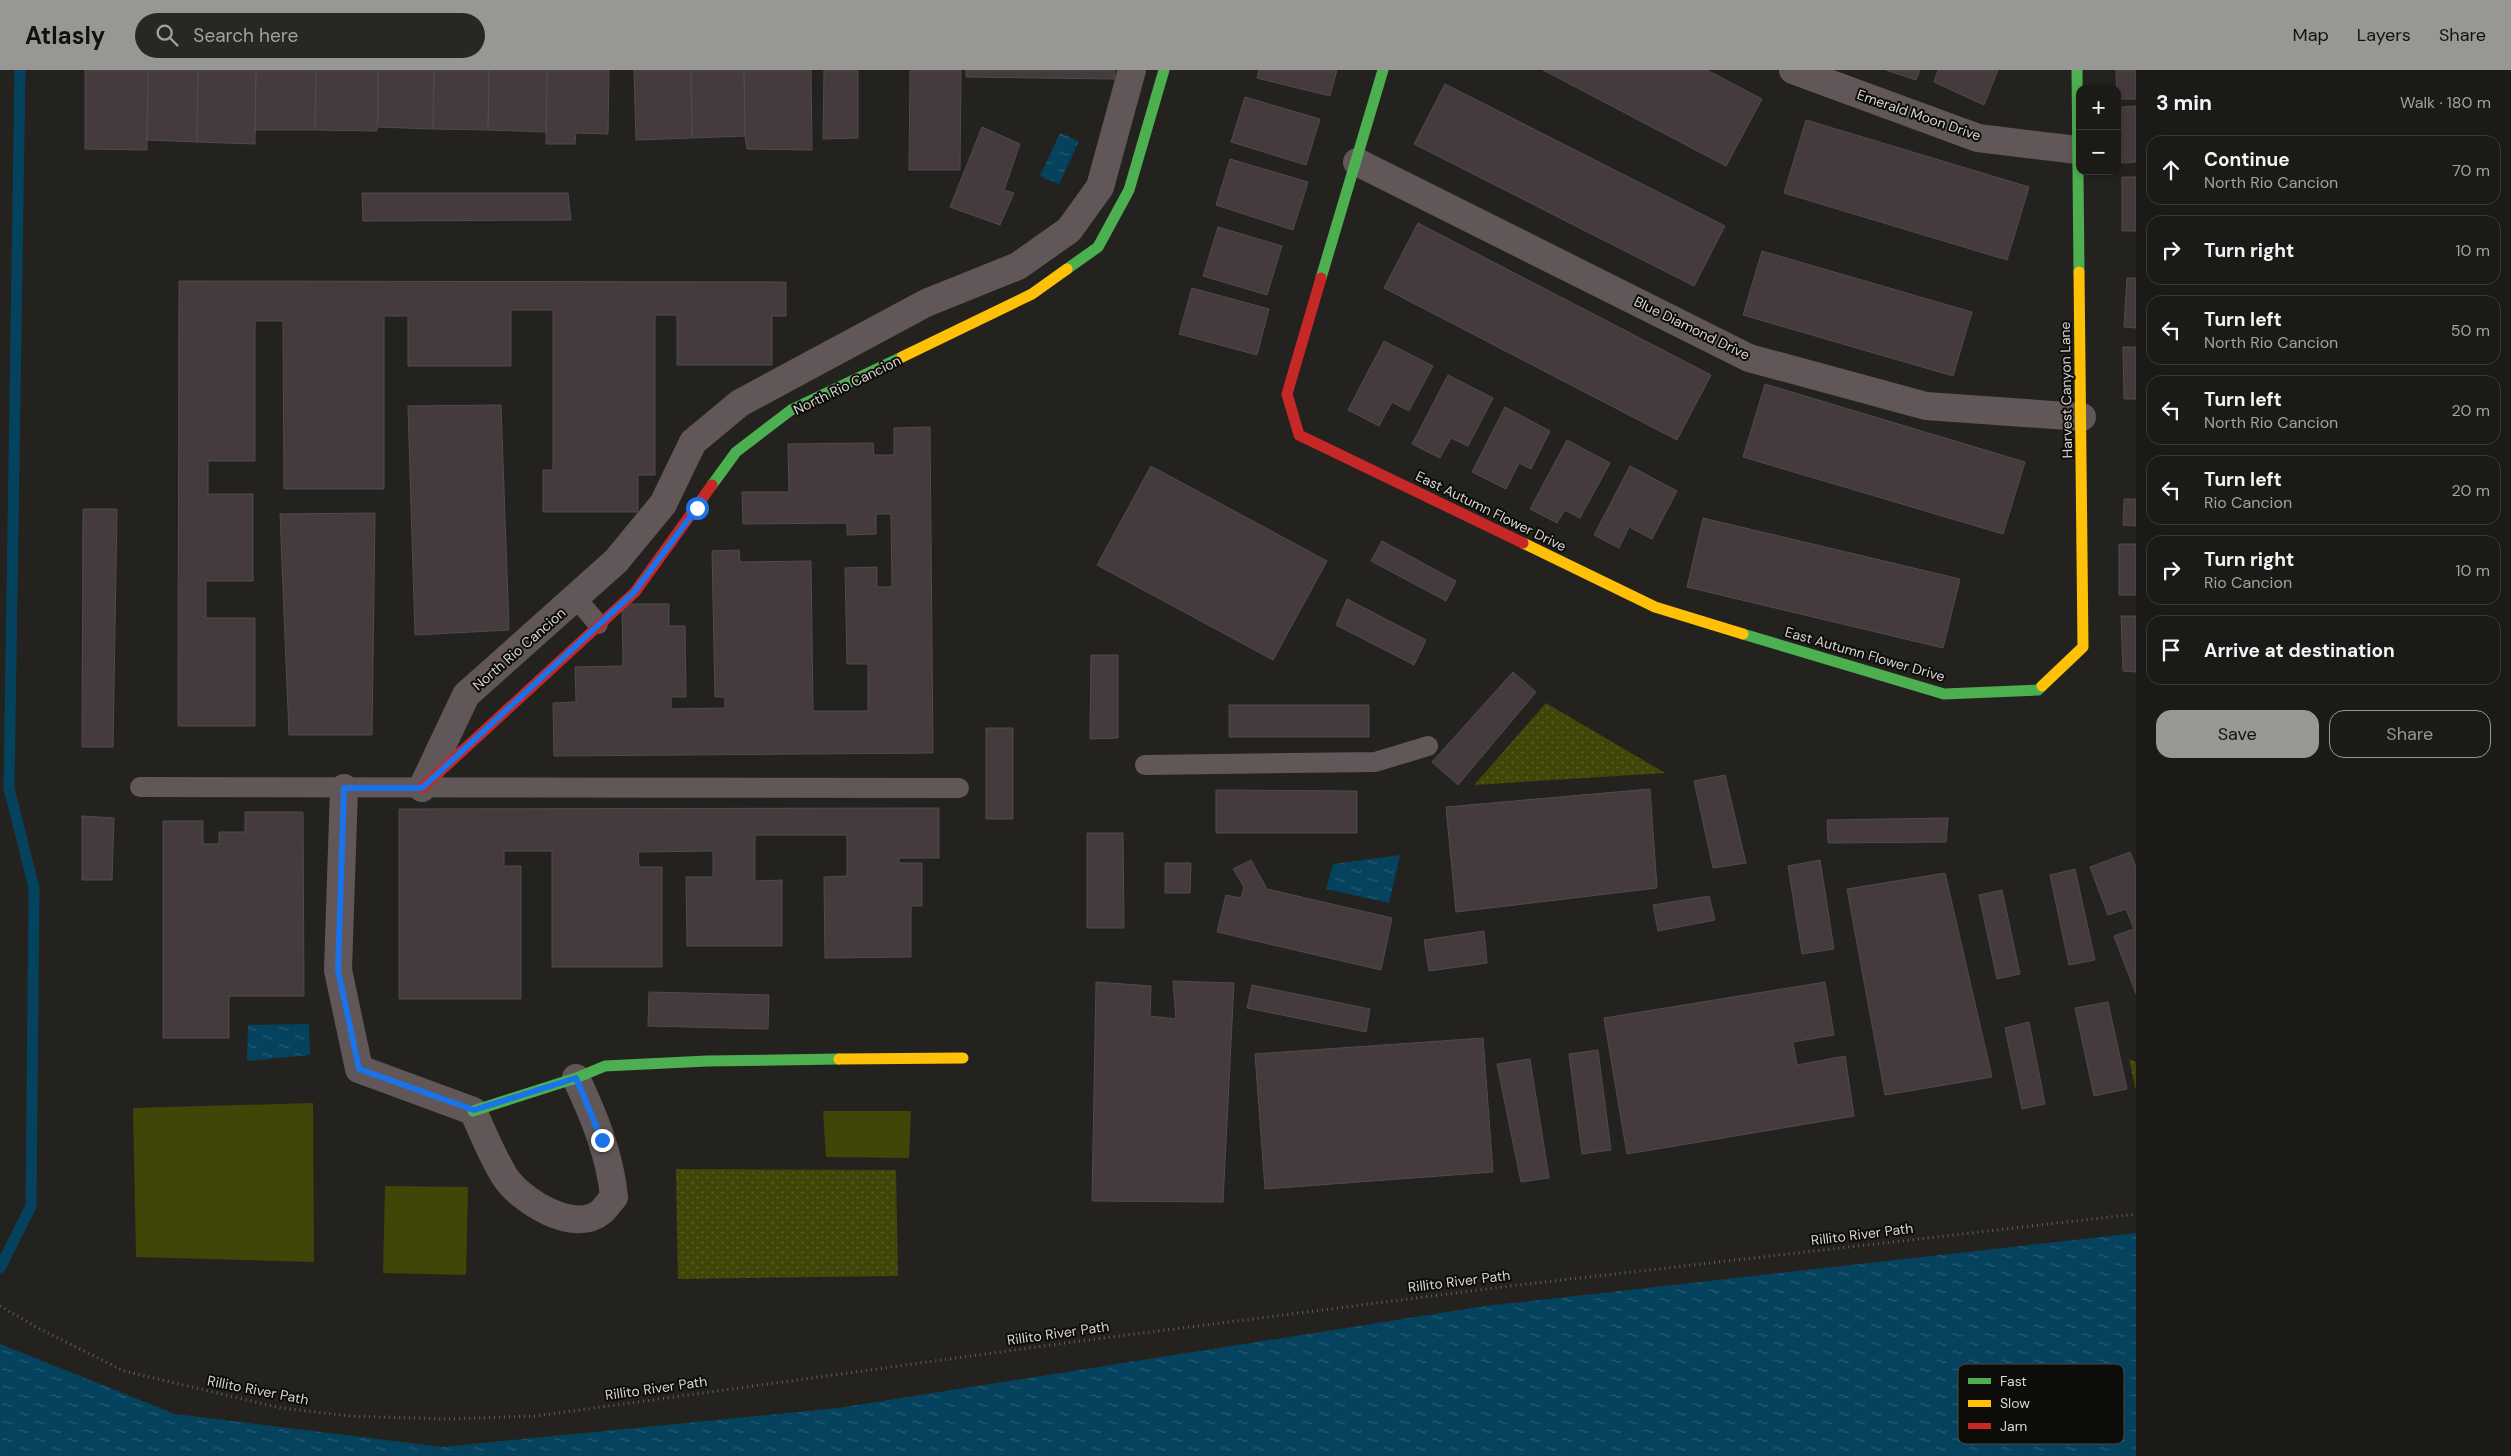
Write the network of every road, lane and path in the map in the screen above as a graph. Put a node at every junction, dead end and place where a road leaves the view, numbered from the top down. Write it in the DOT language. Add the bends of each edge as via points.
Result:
graph roads {
  1 [pos="1132,70"];
  2 [pos="1164,70"];
  3 [pos="1383,70"];
  4 [pos="1793,70"];
  5 [pos="2077,70"];
  6 [pos="2078,130"];
  7 [pos="2076,150"];
  8 [pos="1357,162"];
  9 [pos="2078,175"];
  10 [pos="2082,417"];
  11 [pos="576,598"];
  12 [pos="598,624"];
  13 [pos="2038,690"];
  14 [pos="1428,746"];
  15 [pos="1145,765"];
  16 [pos="140,787"];
  17 [pos="344,788"];
  18 [pos="422,788"];
  19 [pos="959,788"];
  20 [pos="963,1058"];
  21 [pos="576,1078"];
  22 [pos="474,1110"];
  23 [pos="2136,1214"];
  24 [pos="0,1306"];
  1 -- 11 [label="street, North Rio Cancion" via="1100,187 1069,230 1018,266 926,304 740,402 693,442 664,504 616,560"];
  2 -- 12 [label="street, North Rio Cancion" via="1129,190 1098,247 1032,294 792,410 736,452 634,592"];
  3 -- 8 [label="street, East Autumn Flower Drive"];
  4 -- 7 [label="street, Emerald Moon Drive" via="1978,138"];
  5 -- 6 [label="street, Harvest Canyon Lane"];
  8 -- 10 [label="street, Blue Diamond Drive" via="1749,358 1926,406"];
  8 -- 13 [label="street, East Autumn Flower Drive" via="1287,394 1300,435 1655,607 1944,694"];
  9 -- 10 [label="street, Harvest Canyon Lane"];
  10 -- 13 [label="street, Harvest Canyon Lane" via="2083,647"];
  11 -- 12 [label="lane"];
  11 -- 18 [label="street, North Rio Cancion" via="466,695"];
  12 -- 18 [label="street, North Rio Cancion"];
  14 -- 15 [label="lane" via="1375,762"];
  16 -- 17 [label="lane"];
  17 -- 18 [label="lane"];
  17 -- 22 [label="street" via="338,970 359,1069"];
  18 -- 19 [label="lane"];
  20 -- 21 [label="street" via="614,1065"];
  21 -- 22 [label="street"];
  21 -- 22 [label="street" via="592,1112 612,1172 614,1197 600,1213 582,1219 539,1208 518,1191 506,1177"];
  23 -- 24 [label="path, Rillito River Path" via="1510,1286 536,1416 350,1416 281,1408 124,1371"];
}
